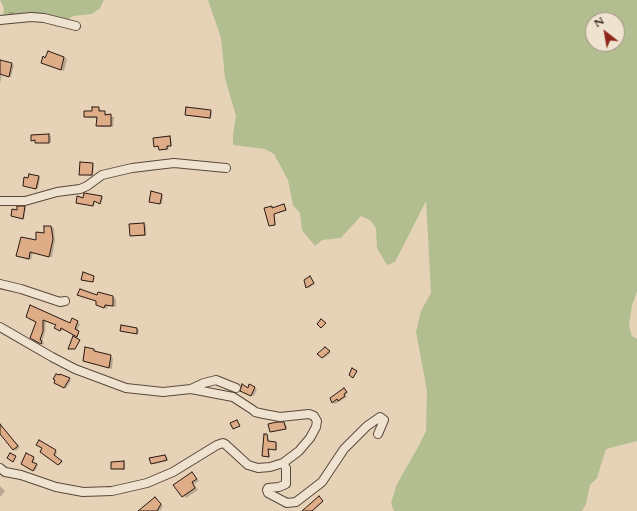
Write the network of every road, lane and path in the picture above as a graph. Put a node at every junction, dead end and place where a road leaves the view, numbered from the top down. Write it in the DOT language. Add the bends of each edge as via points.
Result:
graph roads {
  1 [pos="0,20"];
  2 [pos="76,26"];
  3 [pos="226,168"];
  4 [pos="0,201"];
  5 [pos="0,284"];
  6 [pos="65,301"];
  7 [pos="0,327"];
  8 [pos="236,388"];
  9 [pos="191,389"];
  10 [pos="378,434"];
  11 [pos="283,463"];
  12 [pos="0,468"];
  1 -- 2 [label="street" via="44,18"];
  3 -- 4 [label="street" via="174,163 132,168 102,175 80,189 56,192 25,201"];
  5 -- 6 [label="street" via="21,288 60,302"];
  7 -- 9 [label="street" via="75,369 126,388 163,392"];
  8 -- 9 [label="street" via="216,380 204,382"];
  9 -- 11 [label="street" via="233,397 255,412 280,417 309,414 314,416 316,427 310,438 299,451"];
  10 -- 11 [label="street" via="384,420 380,417 344,449 322,482 296,502 287,502 268,493 267,490 286,484 286,468"];
  11 -- 12 [label="street" via="258,468 248,465 223,443 173,472 147,483 112,491 83,492 56,487 5,472"];
}
